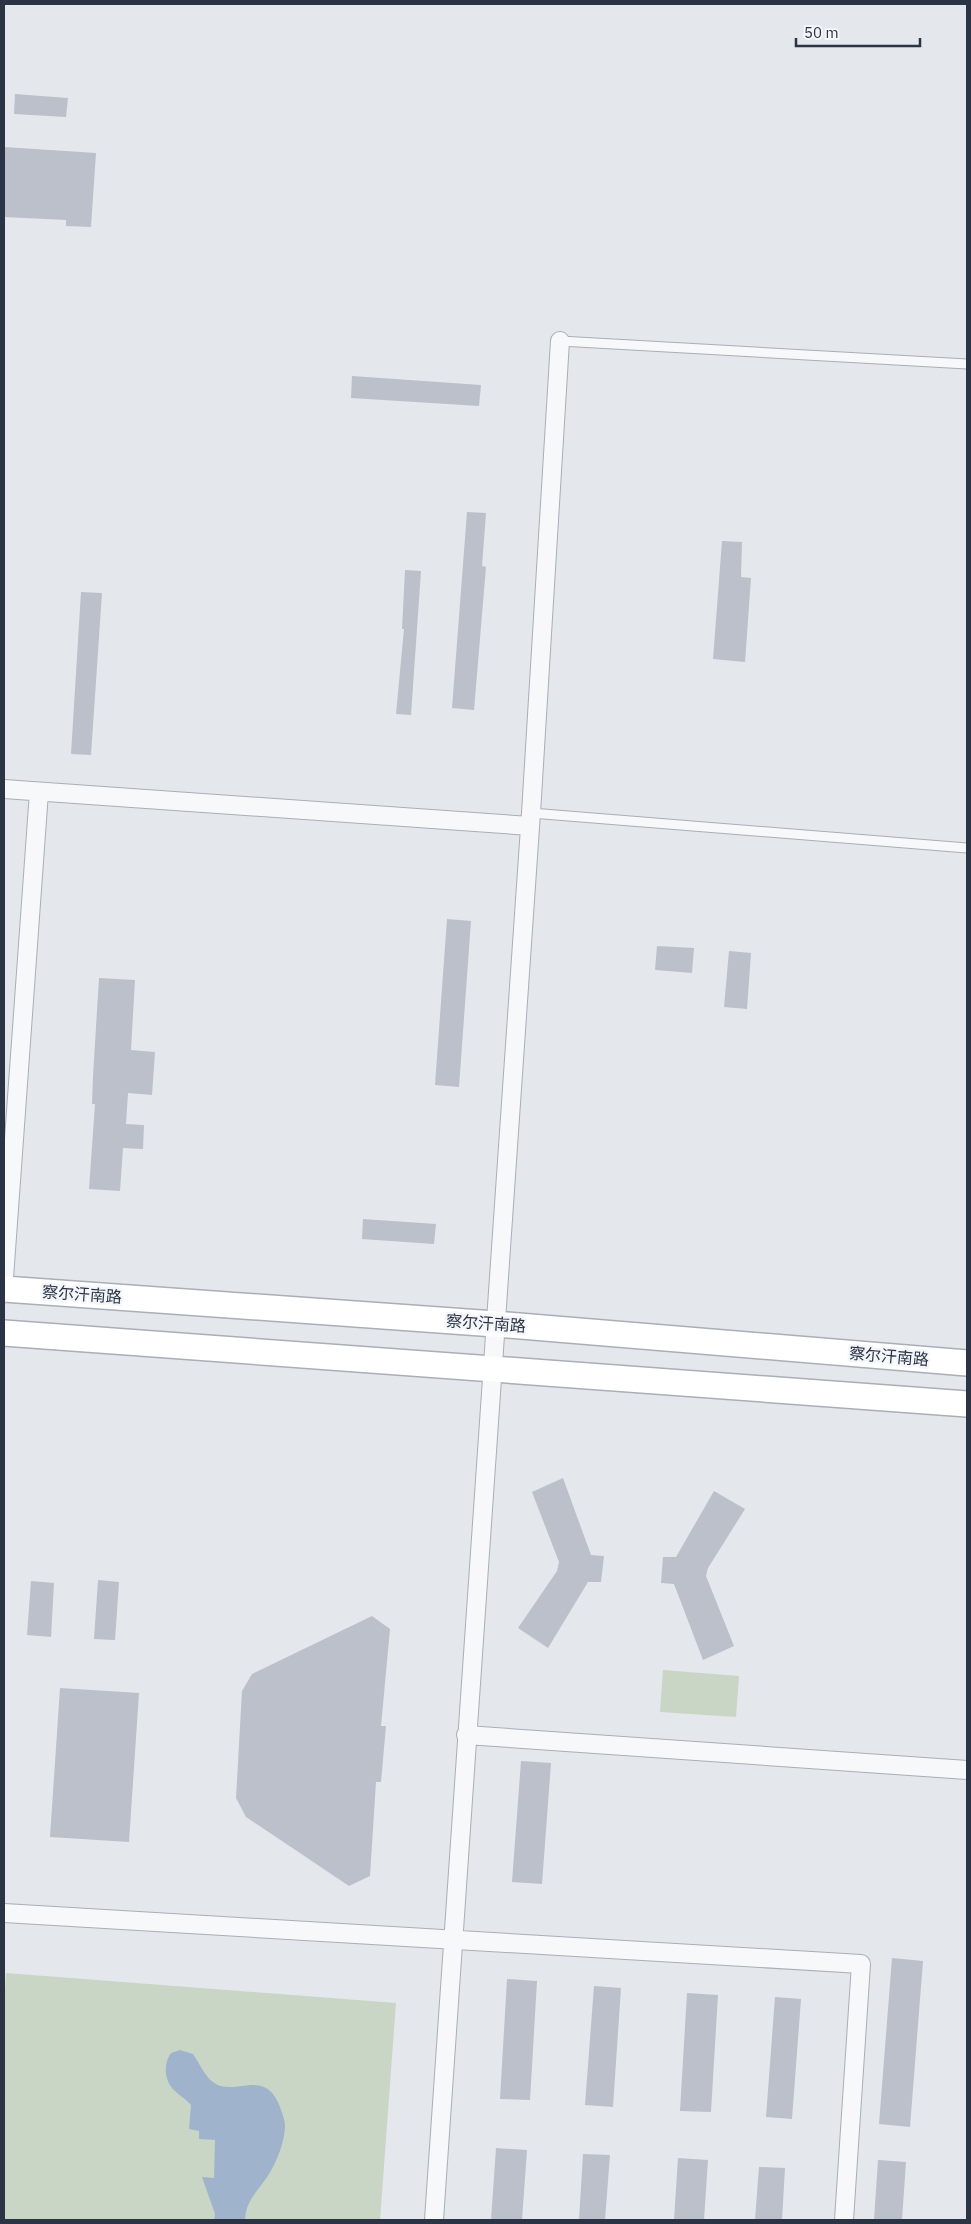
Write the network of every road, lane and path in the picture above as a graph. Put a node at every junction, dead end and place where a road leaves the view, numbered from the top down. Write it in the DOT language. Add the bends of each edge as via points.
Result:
graph roads {
  1 [pos="560,341"];
  2 [pos="967,364"];
  3 [pos="4,789"];
  4 [pos="39,792"];
  5 [pos="530,819"];
  6 [pos="967,848"];
  7 [pos="4,1278"];
  8 [pos="4,1288"];
  9 [pos="495,1324"];
  10 [pos="4,1333"];
  11 [pos="967,1363"];
  12 [pos="492,1368"];
  13 [pos="967,1404"];
  14 [pos="466,1735"];
  15 [pos="967,1770"];
  16 [pos="4,1913"];
  17 [pos="452,1938"];
  18 [pos="434,2220"];
  19 [pos="844,2220"];
  1 -- 2 [label="lane"];
  1 -- 5 [label="street"];
  3 -- 4 [label="street"];
  4 -- 5 [label="street"];
  4 -- 7 [label="street"];
  5 -- 6 [label="lane"];
  5 -- 9 [label="street"];
  8 -- 9 [label="main road, 察尔汗南路"];
  9 -- 11 [label="main road, 察尔汗南路"];
  9 -- 12 [label="street"];
  10 -- 12 [label="main road"];
  12 -- 13 [label="main road"];
  12 -- 14 [label="street"];
  14 -- 15 [label="street"];
  14 -- 17 [label="street"];
  16 -- 17 [label="street"];
  17 -- 18 [label="street"];
  17 -- 19 [label="street" via="861,1964"];
}
